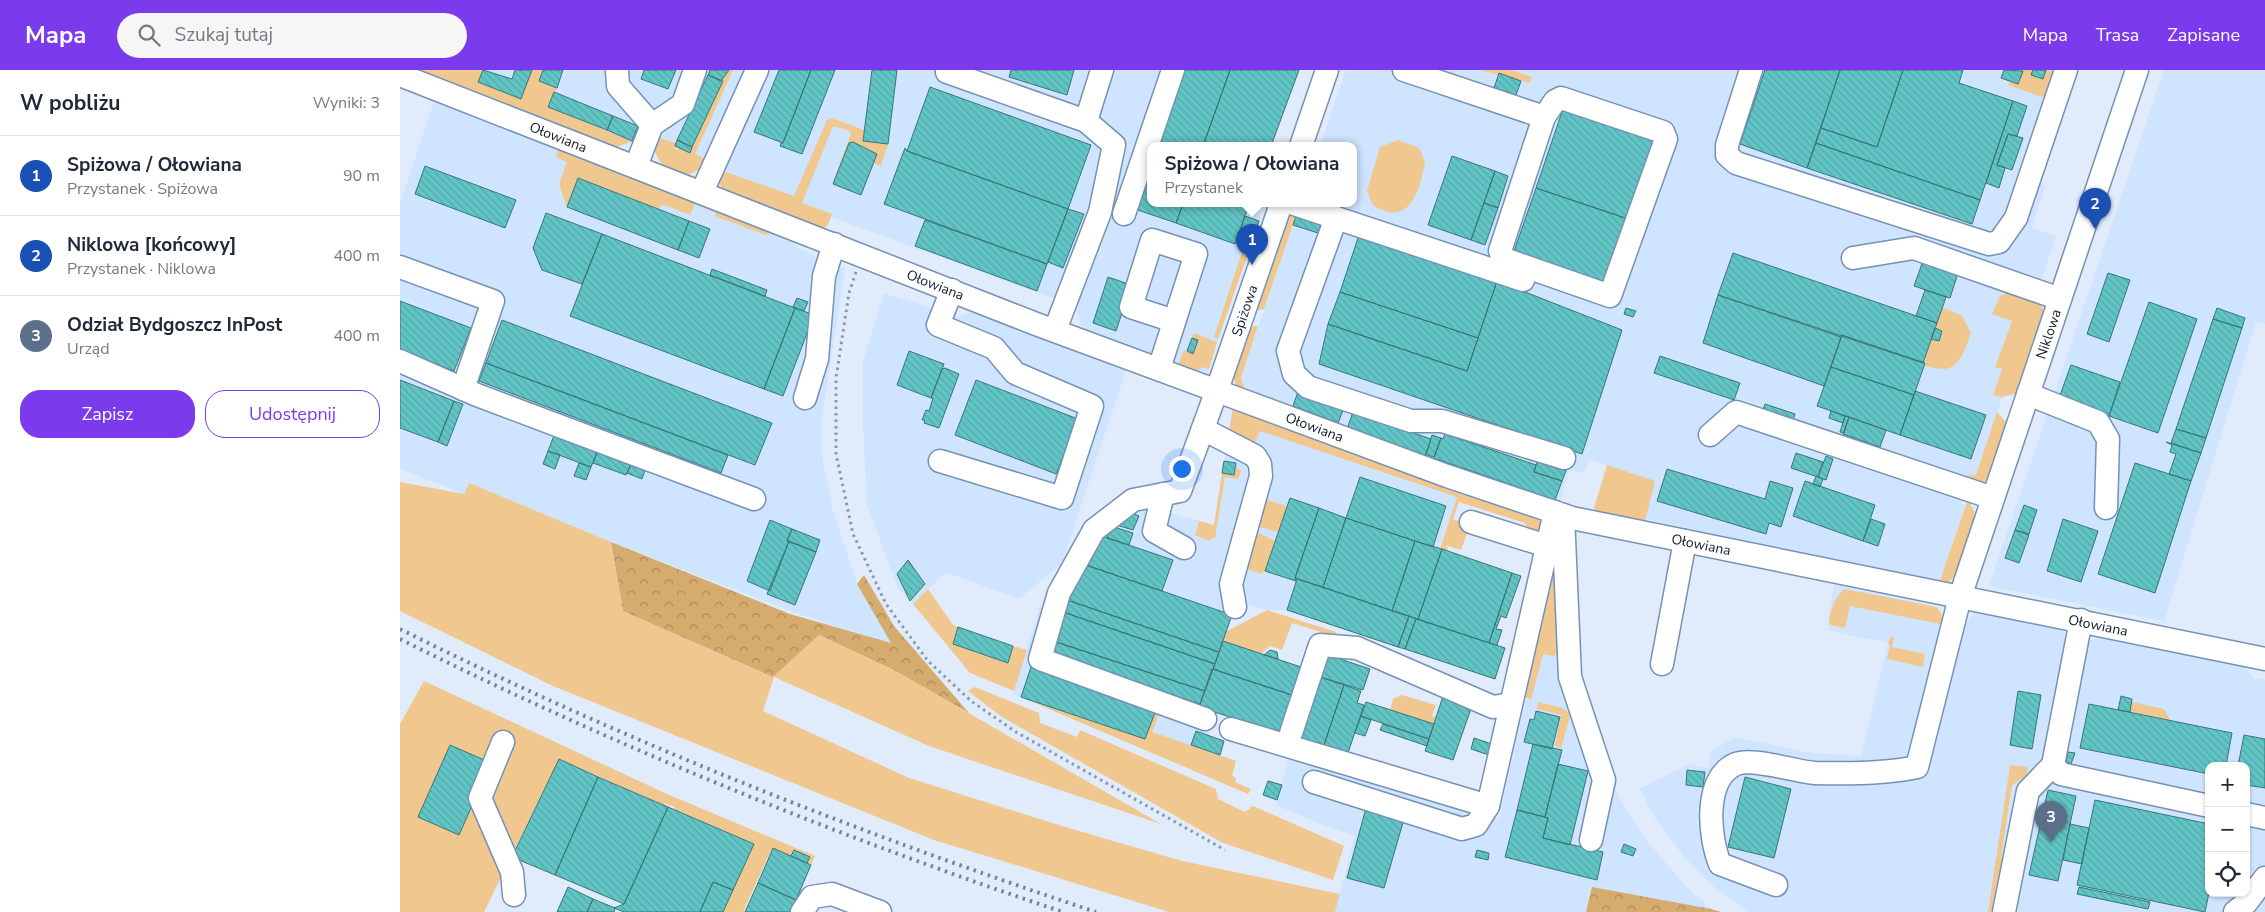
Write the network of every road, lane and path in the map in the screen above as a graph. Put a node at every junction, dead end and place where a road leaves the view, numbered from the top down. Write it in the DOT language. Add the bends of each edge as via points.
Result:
graph roads {
  1 [pos="402,70"];
  2 [pos="617,70"];
  3 [pos="695,70"];
  4 [pos="757,70"];
  5 [pos="948,70"];
  6 [pos="1102,70"];
  7 [pos="1173,70"];
  8 [pos="1327,70"];
  9 [pos="1404,70"];
  10 [pos="1752,70"];
  11 [pos="2066,70"];
  12 [pos="2136,70"];
  13 [pos="400,75"];
  14 [pos="1544,117"];
  15 [pos="1086,121"];
  16 [pos="652,125"];
  17 [pos="1148,142"];
  18 [pos="1302,142"];
  19 [pos="1147,146"];
  20 [pos="636,166"];
  21 [pos="702,192"];
  22 [pos="1280,207"];
  23 [pos="1303,207"];
  24 [pos="1124,214"];
  25 [pos="1336,218"];
  26 [pos="834,244"];
  27 [pos="862,254"];
  28 [pos="1853,258"];
  29 [pos="400,267"];
  30 [pos="952,290"];
  31 [pos="2060,298"];
  32 [pos="1602,306"];
  33 [pos="1174,321"];
  34 [pos="1055,330"];
  35 [pos="400,361"];
  36 [pos="1159,369"];
  37 [pos="463,389"];
  38 [pos="1217,390"];
  39 [pos="2028,394"];
  40 [pos="804,398"];
  41 [pos="1203,429"];
  42 [pos="1710,435"];
  43 [pos="1564,458"];
  44 [pos="940,461"];
  45 [pos="1163,494"];
  46 [pos="1993,498"];
  47 [pos="754,499"];
  48 [pos="2106,508"];
  49 [pos="1559,513"];
  50 [pos="1470,522"];
  51 [pos="1685,541"];
  52 [pos="1547,546"];
  53 [pos="1184,548"];
  54 [pos="1960,597"];
  55 [pos="1235,607"];
  56 [pos="2081,620"];
  57 [pos="2265,659"];
  58 [pos="1662,664"];
  59 [pos="1511,704"];
  60 [pos="1205,719"];
  61 [pos="1231,729"];
  62 [pos="1291,733"];
  63 [pos="503,742"];
  64 [pos="2053,765"];
  65 [pos="1314,782"];
  66 [pos="2205,805"];
  67 [pos="1488,806"];
  68 [pos="2250,815"];
  69 [pos="2265,818"];
  70 [pos="1591,840"];
  71 [pos="1225,850"];
  72 [pos="2265,878"];
  73 [pos="1776,884"];
  74 [pos="514,895"];
  75 [pos="802,912"];
  76 [pos="880,912"];
  77 [pos="2004,912"];
  78 [pos="2235,912"];
  1 -- 13 [label="street"];
  2 -- 16 [label="street" via="618,86"];
  3 -- 16 [label="street" via="683,104"];
  4 -- 21 [label="street"];
  5 -- 15 [label="street" via="987,88"];
  6 -- 15 [label="street"];
  7 -- 17 [label="street"];
  8 -- 18 [label="street"];
  9 -- 14 [label="street"];
  10 -- 11 [label="street" via="1727,145 1727,155 1736,163 1989,244 1999,242 2016,218"];
  12 -- 31 [label="street, Niklowa"];
  13 -- 20 [label="street, Ołowiana"];
  14 -- 14 [label="street" via="1500,251 1504,259 1610,296 1666,139 1662,132 1561,98"];
  15 -- 34 [label="street" via="1114,145 1100,212"];
  16 -- 20 [label="street"];
  19 -- 24 [label="street"];
  20 -- 21 [label="street, Ołowiana"];
  21 -- 26 [label="street, Ołowiana"];
  22 -- 38 [label="street, Spiżowa"];
  23 -- 25 [label="street"];
  25 -- 32 [label="street"];
  25 -- 43 [label="street" via="1288,351 1294,374 1308,387 1411,421 1442,421"];
  26 -- 27 [label="street, Ołowiana"];
  26 -- 40 [label="street" via="824,276 817,359"];
  27 -- 30 [label="street, Ołowiana"];
  27 -- 71 [label="path" via="850,293 836,378 836,454 853,534 886,604 928,661 971,701 1016,732"];
  28 -- 31 [label="street" via="1914,248"];
  29 -- 37 [label="street" via="493,301"];
  30 -- 34 [label="street, Ołowiana"];
  30 -- 44 [label="street" via="938,326 994,348 1015,373 1092,406 1062,498"];
  31 -- 39 [label="street, Niklowa"];
  33 -- 36 [label="street"];
  34 -- 36 [label="street, Ołowiana"];
  35 -- 37 [label="street"];
  36 -- 38 [label="street, Ołowiana"];
  37 -- 47 [label="street"];
  38 -- 41 [label="street, Spiżowa"];
  38 -- 49 [label="street, Ołowiana" via="1447,476"];
  39 -- 46 [label="street, Niklowa"];
  39 -- 48 [label="street" via="2098,422 2108,439"];
  41 -- 45 [label="street, Spiżowa" via="1180,491"];
  41 -- 55 [label="street" via="1255,456 1260,464 1261,476 1231,584"];
  42 -- 46 [label="street" via="1736,412"];
  45 -- 53 [label="street" via="1154,531"];
  45 -- 60 [label="street" via="1133,500 1094,530 1059,593 1040,659"];
  46 -- 54 [label="street, Niklowa"];
  49 -- 51 [label="street, Ołowiana"];
  49 -- 52 [label="street"];
  49 -- 70 [label="street" via="1570,677 1604,780"];
  50 -- 52 [label="street"];
  51 -- 54 [label="street, Ołowiana"];
  51 -- 58 [label="street"];
  52 -- 59 [label="street"];
  54 -- 56 [label="street, Ołowiana"];
  54 -- 73 [label="street, Niklowa" via="1917,767 1893,772 1814,773 1758,763 1737,763 1722,775 1712,801 1711,830 1713,848 1720,864"];
  56 -- 57 [label="street, Ołowiana"];
  56 -- 64 [label="street"];
  59 -- 62 [label="street" via="1493,707 1357,648 1320,645"];
  59 -- 67 [label="street"];
  61 -- 67 [label="street"];
  63 -- 74 [label="street" via="480,798 512,872"];
  64 -- 66 [label="street" via="2060,774"];
  64 -- 77 [label="street" via="2028,791"];
  65 -- 67 [label="street" via="1462,829 1476,825"];
  68 -- 69 [label="street"];
  72 -- 78 [label="street"];
  75 -- 76 [label="street" via="812,897 832,894"];
}
